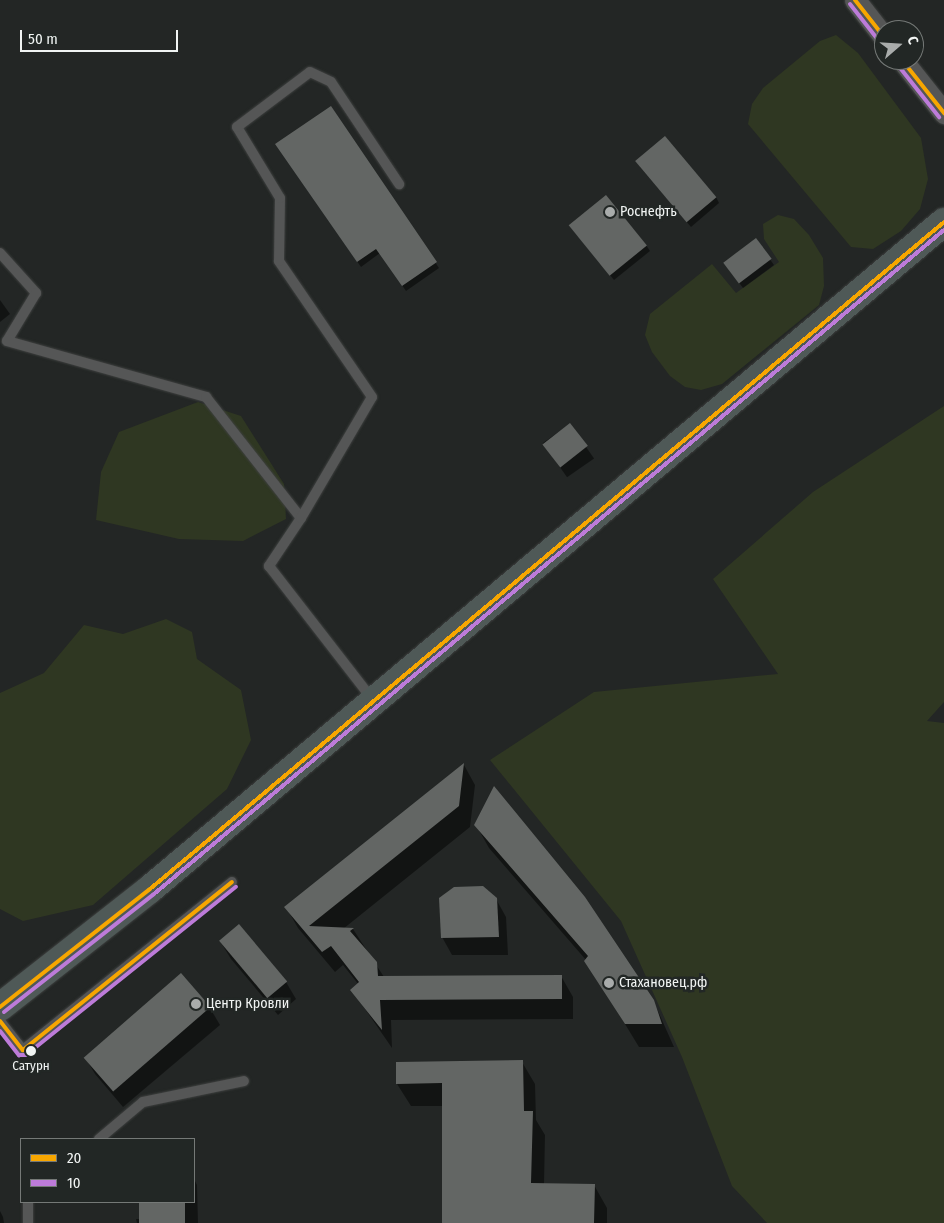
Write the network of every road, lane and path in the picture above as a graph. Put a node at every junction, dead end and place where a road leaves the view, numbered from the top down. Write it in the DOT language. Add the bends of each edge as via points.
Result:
graph roads {
  1 [pos="855,0"];
  2 [pos="874,24"];
  3 [pos="910,70"];
  4 [pos="944,113"];
  5 [pos="399,184"];
  6 [pos="944,222"];
  7 [pos="0,253"];
  8 [pos="301,518"];
  9 [pos="372,699"];
  10 [pos="232,882"];
  11 [pos="0,1007"];
  12 [pos="0,1021"];
  13 [pos="244,1081"];
  14 [pos="100,1138"];
  15 [pos="28,1203"];
  16 [pos="28,1223"];
  1 -- 2 [label="street"];
  3 -- 4 [label="street"];
  5 -- 8 [label="lane" via="332,82 310,72 237,127 280,198 279,261 372,396"];
  6 -- 9 [label="main road"];
  7 -- 8 [label="lane" via="36,293 7,341 206,397"];
  8 -- 9 [label="lane" via="269,566"];
  9 -- 11 [label="main road" via="150,888"];
  10 -- 12 [label="lane" via="23,1050"];
  13 -- 14 [label="lane" via="143,1102"];
  15 -- 16 [label="lane"];
}
